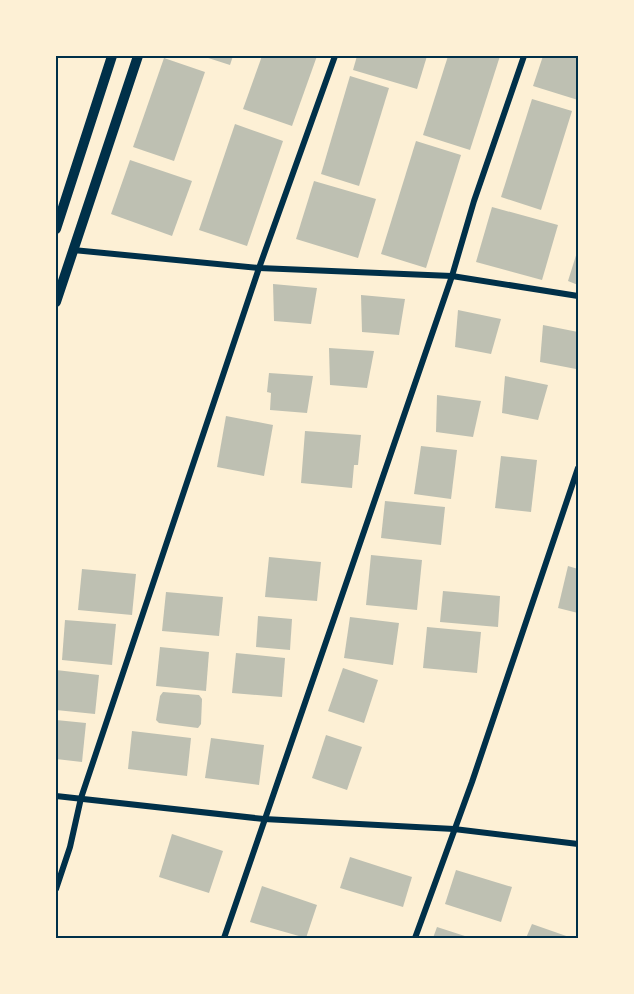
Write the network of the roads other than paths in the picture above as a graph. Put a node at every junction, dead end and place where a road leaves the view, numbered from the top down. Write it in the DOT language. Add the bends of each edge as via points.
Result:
graph roads {
  1 [pos="112,56"];
  2 [pos="138,56"];
  3 [pos="335,56"];
  4 [pos="524,56"];
  5 [pos="56,229"];
  6 [pos="73,250"];
  7 [pos="259,268"];
  8 [pos="452,276"];
  9 [pos="579,296"];
  10 [pos="56,302"];
  11 [pos="579,468"];
  12 [pos="56,796"];
  13 [pos="81,798"];
  14 [pos="264,819"];
  15 [pos="454,829"];
  16 [pos="579,844"];
  17 [pos="56,889"];
  18 [pos="224,939"];
  19 [pos="415,939"];
  1 -- 5 [label="street"];
  2 -- 6 [label="street"];
  3 -- 7 [label="street"];
  4 -- 8 [label="street"];
  6 -- 7 [label="street"];
  6 -- 10 [label="street"];
  7 -- 8 [label="street"];
  7 -- 13 [label="street"];
  8 -- 9 [label="street"];
  8 -- 14 [label="street"];
  11 -- 15 [label="street"];
  12 -- 13 [label="street"];
  13 -- 14 [label="street"];
  13 -- 17 [label="street"];
  14 -- 15 [label="street"];
  14 -- 18 [label="street"];
  15 -- 16 [label="street"];
  15 -- 19 [label="street"];
}
